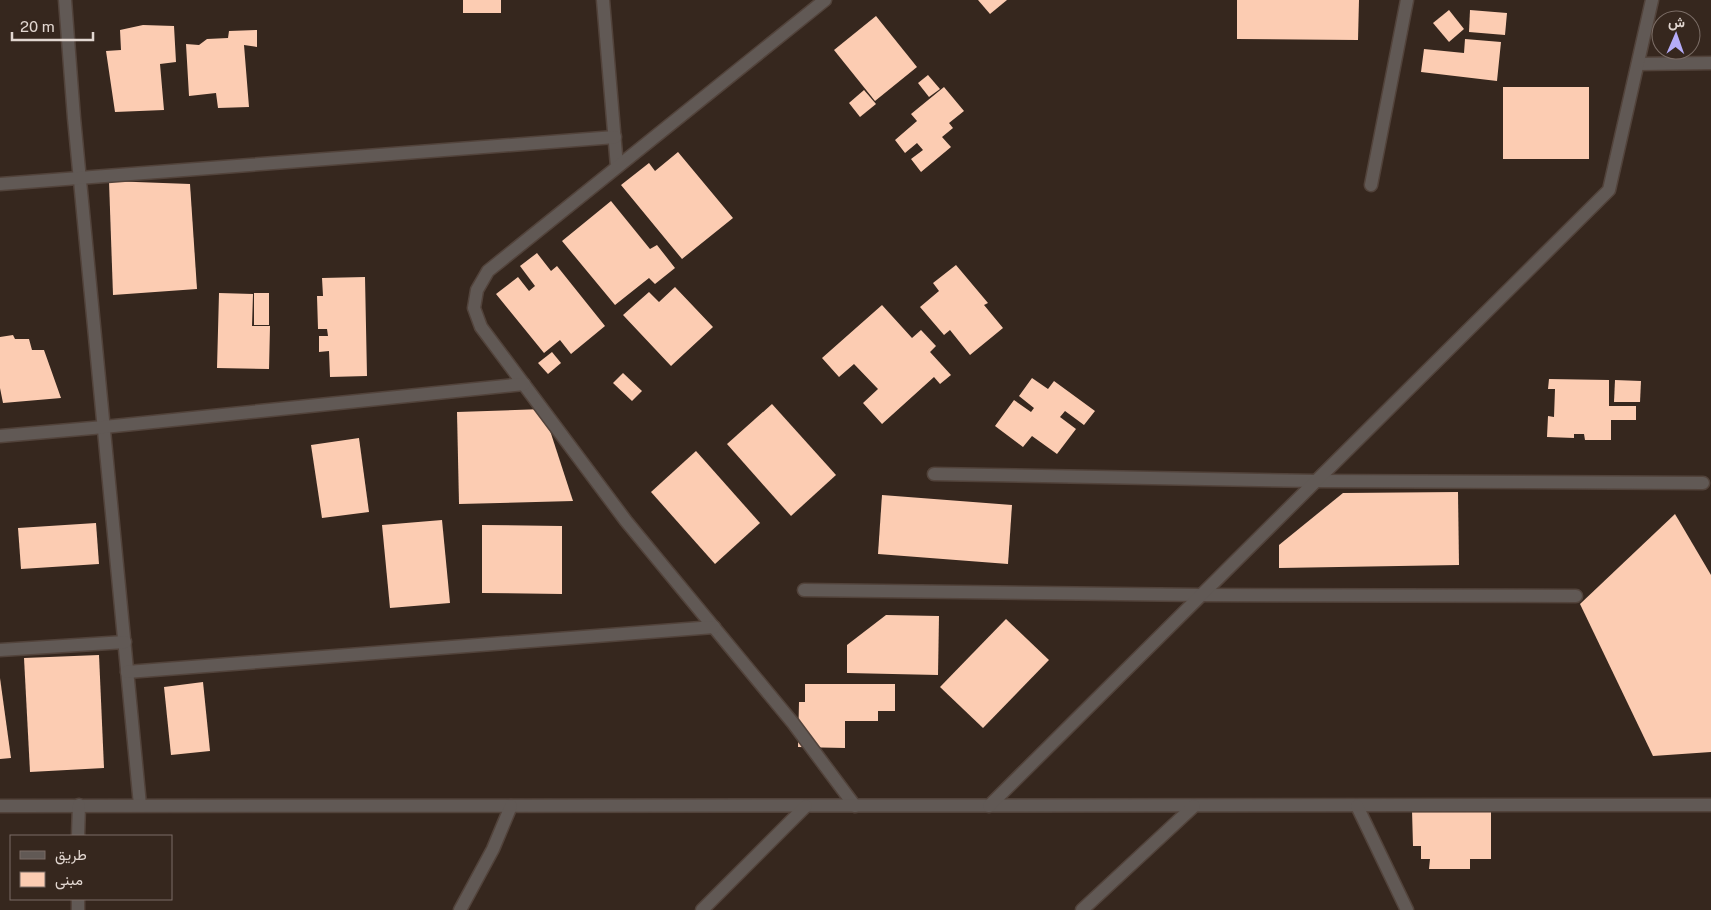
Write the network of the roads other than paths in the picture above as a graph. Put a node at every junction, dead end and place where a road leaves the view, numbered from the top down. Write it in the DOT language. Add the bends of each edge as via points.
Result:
graph roads {
  1 [pos="65,0"];
  2 [pos="603,0"];
  3 [pos="824,0"];
  4 [pos="1407,0"];
  5 [pos="1652,0"];
  6 [pos="1711,63"];
  7 [pos="1638,64"];
  8 [pos="614,137"];
  9 [pos="617,167"];
  10 [pos="80,178"];
  11 [pos="0,184"];
  12 [pos="1371,184"];
  13 [pos="524,384"];
  14 [pos="104,427"];
  15 [pos="0,436"];
  16 [pos="934,474"];
  17 [pos="1316,481"];
  18 [pos="1703,483"];
  19 [pos="804,590"];
  20 [pos="1201,596"];
  21 [pos="1576,596"];
  22 [pos="714,628"];
  23 [pos="125,642"];
  24 [pos="0,650"];
  25 [pos="127,672"];
  26 [pos="79,805"];
  27 [pos="140,805"];
  28 [pos="1711,805"];
  29 [pos="0,806"];
  30 [pos="511,806"];
  31 [pos="806,806"];
  32 [pos="855,806"];
  33 [pos="989,806"];
  34 [pos="1194,806"];
  35 [pos="1356,806"];
  36 [pos="78,835"];
  37 [pos="460,910"];
  38 [pos="702,910"];
  39 [pos="1082,910"];
  40 [pos="1407,910"];
  1 -- 10 [label="street"];
  2 -- 8 [label="street"];
  3 -- 9 [label="street"];
  4 -- 12 [label="street"];
  5 -- 7 [label="street"];
  6 -- 7 [label="street"];
  7 -- 17 [label="street" via="1609,190"];
  8 -- 9 [label="street"];
  8 -- 10 [label="street"];
  9 -- 13 [label="street" via="488,271 477,290 474,308 481,327"];
  10 -- 11 [label="street"];
  10 -- 14 [label="street"];
  13 -- 14 [label="street"];
  13 -- 22 [label="street" via="626,521"];
  14 -- 15 [label="street"];
  14 -- 23 [label="street"];
  16 -- 17 [label="street"];
  17 -- 18 [label="street"];
  17 -- 20 [label="street"];
  19 -- 20 [label="street"];
  20 -- 21 [label="street"];
  20 -- 33 [label="street"];
  22 -- 25 [label="street"];
  22 -- 32 [label="street"];
  23 -- 24 [label="street"];
  23 -- 25 [label="street"];
  25 -- 27 [label="street"];
  26 -- 27 [label="street"];
  26 -- 29 [label="street"];
  26 -- 36 [label="street"];
  27 -- 30 [label="street"];
  28 -- 35 [label="street"];
  30 -- 31 [label="street"];
  30 -- 37 [label="street" via="493,849"];
  31 -- 32 [label="street"];
  31 -- 38 [label="street"];
  32 -- 33 [label="street"];
  33 -- 34 [label="street"];
  34 -- 35 [label="street"];
  34 -- 39 [label="street"];
  35 -- 40 [label="street"];
}
